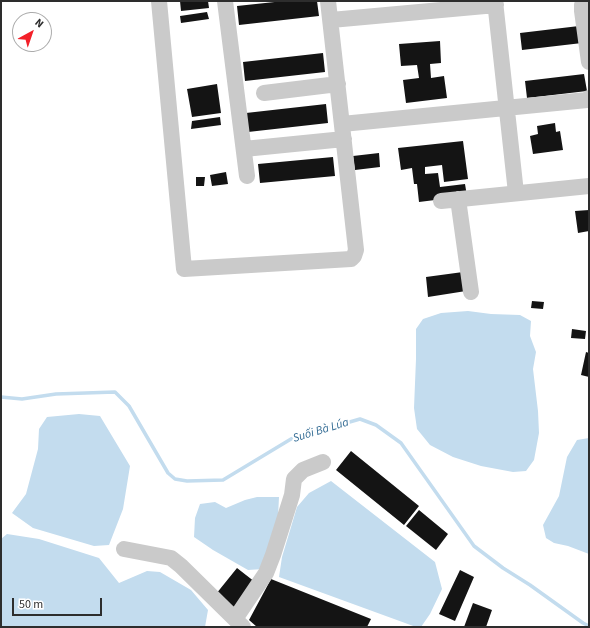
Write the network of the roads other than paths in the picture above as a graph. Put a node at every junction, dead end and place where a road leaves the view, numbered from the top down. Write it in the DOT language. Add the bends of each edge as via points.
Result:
graph roads {
  1 [pos="159,1"];
  2 [pos="225,1"];
  3 [pos="328,1"];
  4 [pos="584,1"];
  5 [pos="495,3"];
  6 [pos="331,20"];
  7 [pos="589,62"];
  8 [pos="338,84"];
  9 [pos="264,93"];
  10 [pos="589,98"];
  11 [pos="507,108"];
  12 [pos="342,124"];
  13 [pos="344,139"];
  14 [pos="244,149"];
  15 [pos="247,176"];
  16 [pos="589,186"];
  17 [pos="516,193"];
  18 [pos="458,199"];
  19 [pos="441,201"];
  20 [pos="472,292"];
  21 [pos="323,462"];
  22 [pos="124,549"];
  23 [pos="239,623"];
  1 -- 13 [label="street" via="184,269 351,259 356,250"];
  2 -- 14 [label="street"];
  3 -- 6 [label="street"];
  4 -- 7 [label="street" via="582,11"];
  5 -- 6 [label="street"];
  5 -- 11 [label="street"];
  6 -- 8 [label="street"];
  8 -- 9 [label="street"];
  8 -- 12 [label="street"];
  10 -- 11 [label="street"];
  11 -- 12 [label="street"];
  11 -- 17 [label="street"];
  12 -- 13 [label="street"];
  13 -- 14 [label="street"];
  14 -- 15 [label="street"];
  16 -- 17 [label="street"];
  17 -- 18 [label="street"];
  18 -- 19 [label="street"];
  18 -- 20 [label="street"];
  21 -- 23 [label="street" via="304,470 294,479 273,555"];
  22 -- 23 [label="street" via="171,558"];
}
